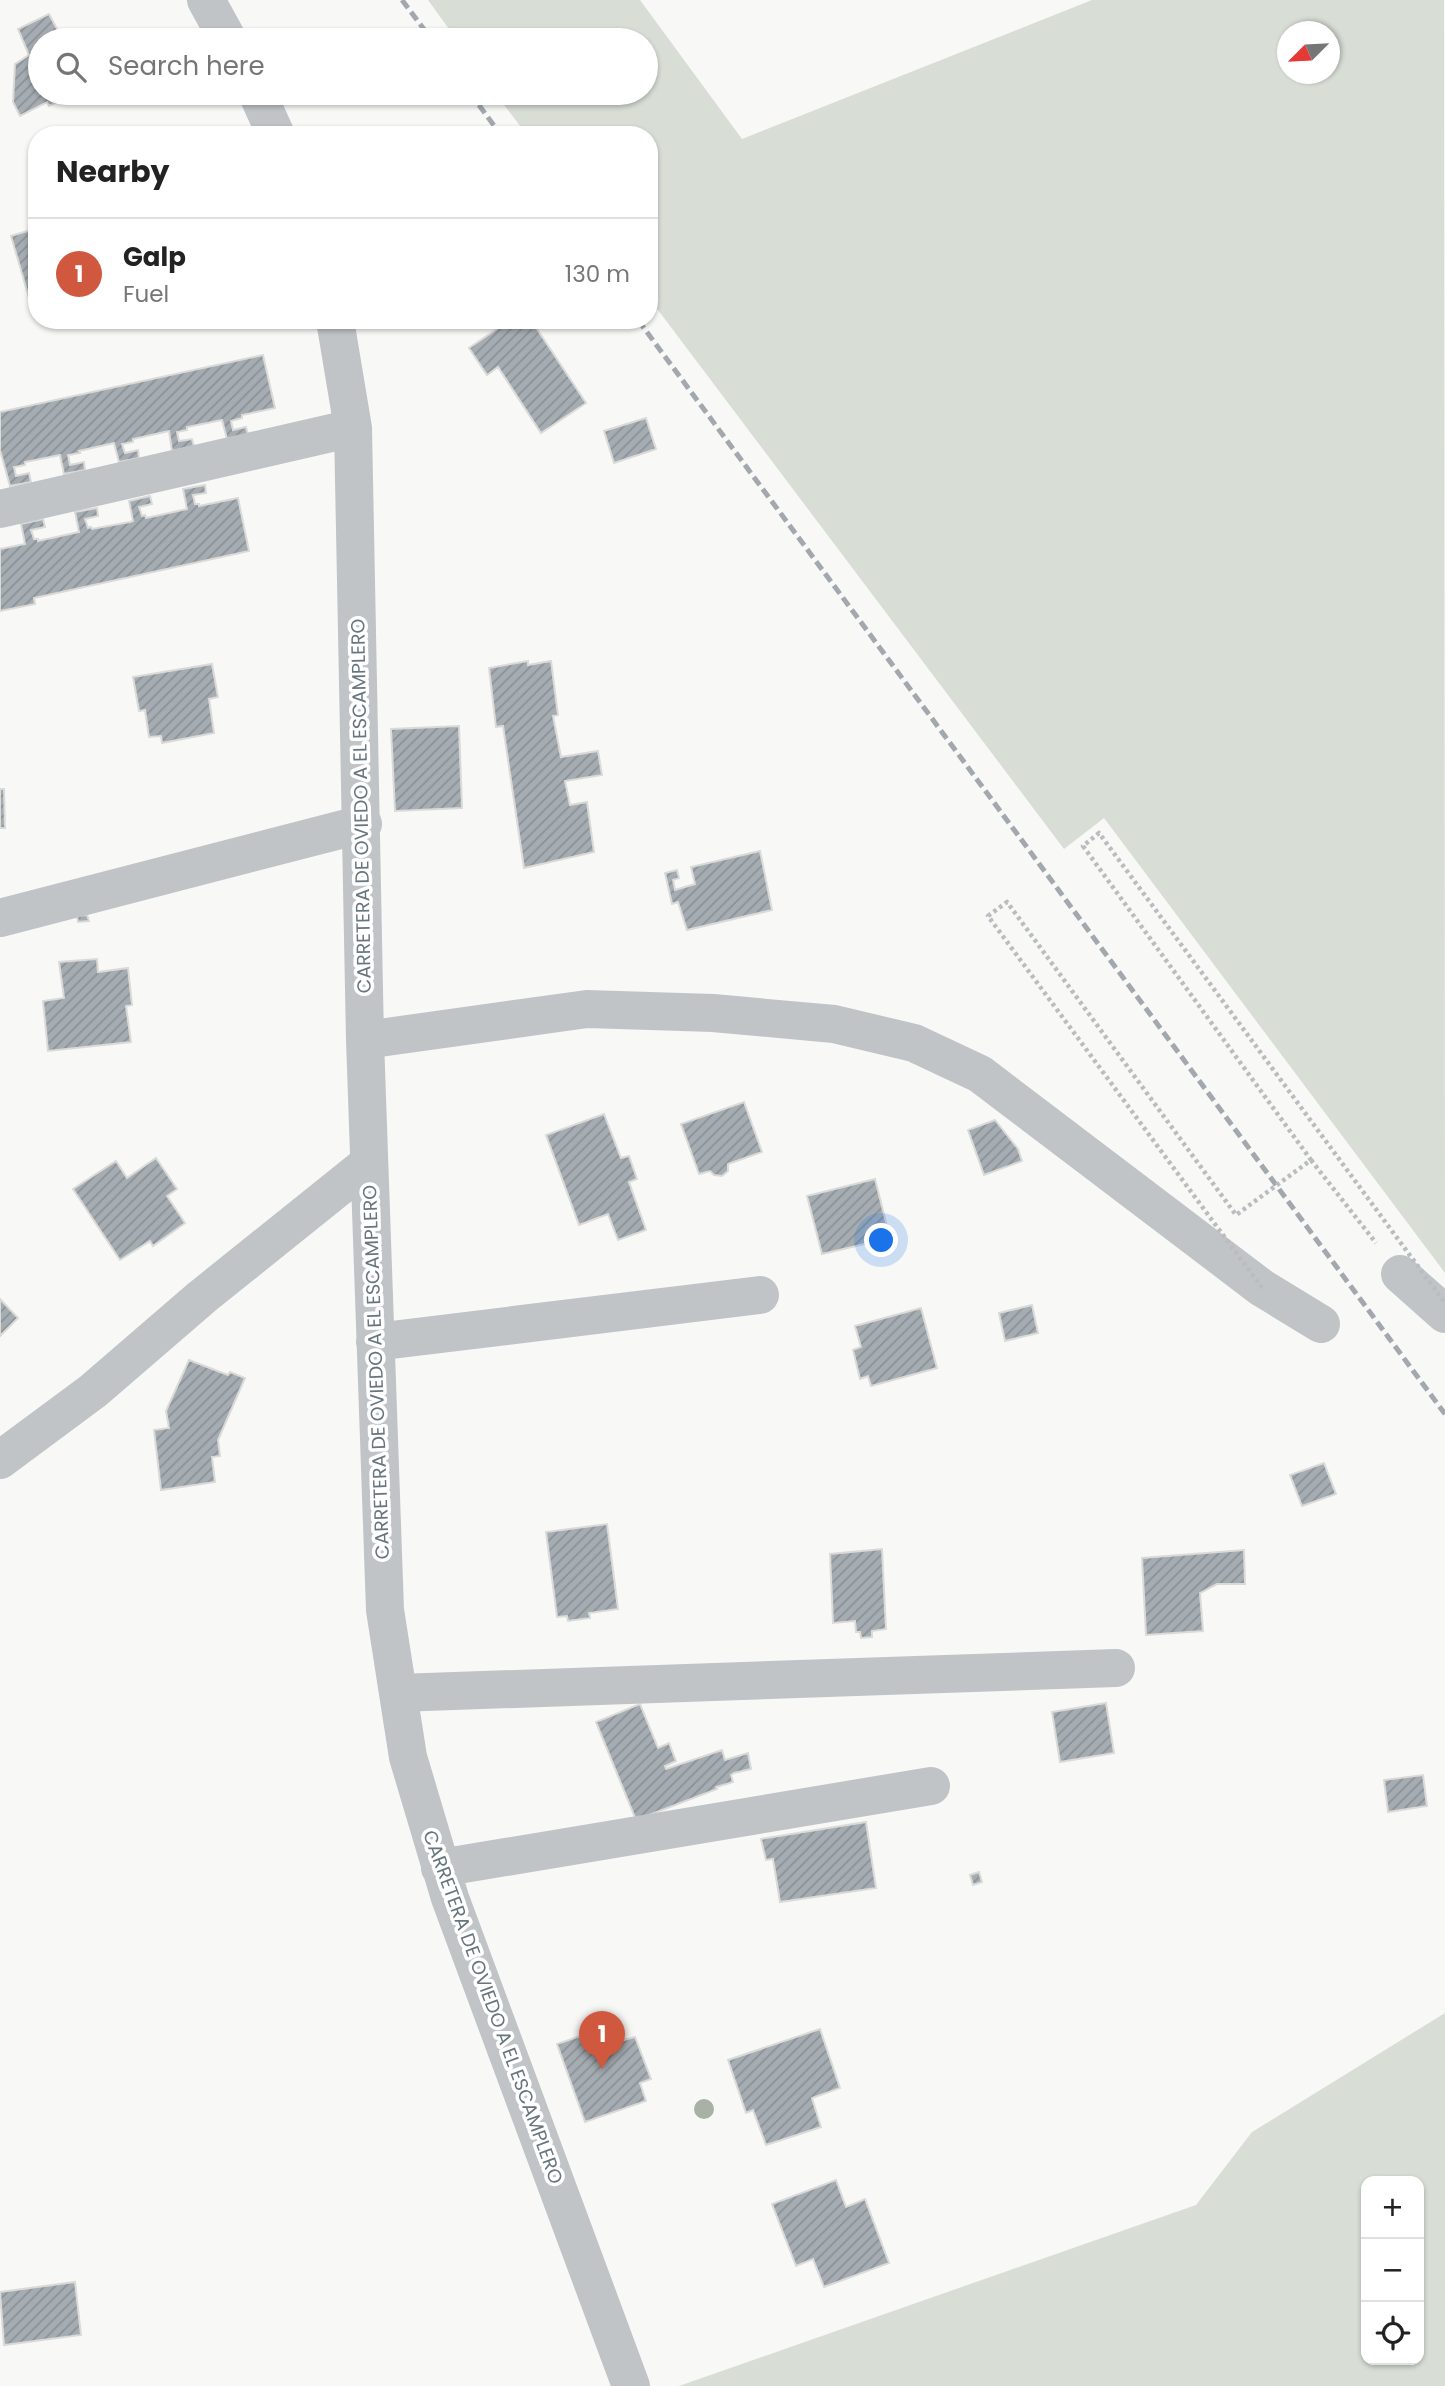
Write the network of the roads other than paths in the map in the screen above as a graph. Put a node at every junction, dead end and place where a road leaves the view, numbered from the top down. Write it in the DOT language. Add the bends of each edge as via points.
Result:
graph roads {
  1 [pos="206,0"];
  2 [pos="221,28"];
  3 [pos="262,105"];
  4 [pos="272,126"];
  5 [pos="336,329"];
  6 [pos="353,428"];
  7 [pos="0,509"];
  8 [pos="363,824"];
  9 [pos="0,918"];
  10 [pos="365,1040"];
  11 [pos="369,1163"];
  12 [pos="1400,1274"];
  13 [pos="760,1295"];
  14 [pos="1445,1314"];
  15 [pos="1321,1324"];
  16 [pos="375,1342"];
  17 [pos="0,1460"];
  18 [pos="1116,1668"];
  19 [pos="398,1693"];
  20 [pos="931,1786"];
  21 [pos="440,1868"];
  22 [pos="631,2386"];
  1 -- 2 [label="street"];
  3 -- 4 [label="street"];
  5 -- 6 [label="street, CARRETERA DE OVIEDO A EL ESCAMPLERO"];
  6 -- 7 [label="street"];
  6 -- 8 [label="street, CARRETERA DE OVIEDO A EL ESCAMPLERO"];
  8 -- 9 [label="street"];
  8 -- 10 [label="street, CARRETERA DE OVIEDO A EL ESCAMPLERO"];
  10 -- 11 [label="street, CARRETERA DE OVIEDO A EL ESCAMPLERO"];
  10 -- 15 [label="street" via="587,1009 713,1013 834,1024 914,1044 981,1074 1262,1288"];
  11 -- 16 [label="street, CARRETERA DE OVIEDO A EL ESCAMPLERO"];
  11 -- 17 [label="street" via="93,1391"];
  12 -- 14 [label="street"];
  13 -- 16 [label="street"];
  16 -- 19 [label="street, CARRETERA DE OVIEDO A EL ESCAMPLERO" via="385,1610"];
  18 -- 19 [label="street"];
  19 -- 21 [label="street, CARRETERA DE OVIEDO A EL ESCAMPLERO" via="408,1757"];
  20 -- 21 [label="street"];
  21 -- 22 [label="street, CARRETERA DE OVIEDO A EL ESCAMPLERO"];
}
